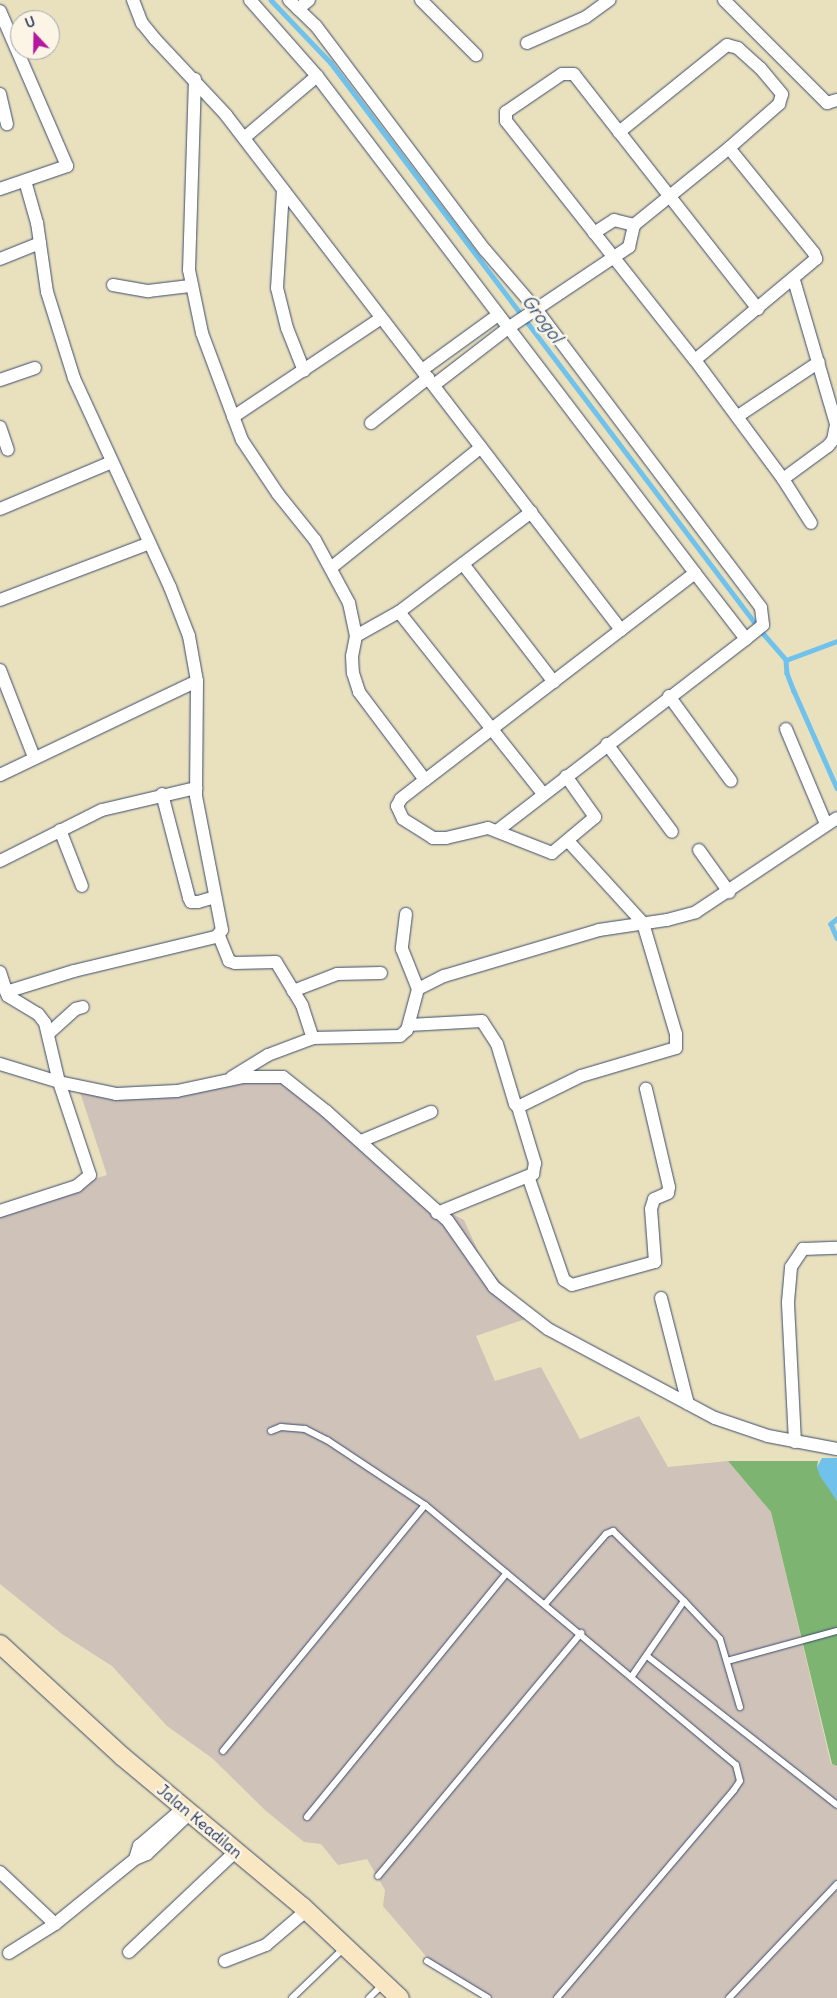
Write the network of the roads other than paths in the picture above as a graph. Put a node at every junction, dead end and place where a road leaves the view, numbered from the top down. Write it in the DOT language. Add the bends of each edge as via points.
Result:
graph roads {
  1 [pos="132,0"];
  2 [pos="250,0"];
  3 [pos="309,0"];
  4 [pos="609,0"];
  5 [pos="724,0"];
  6 [pos="423,1"];
  7 [pos="293,5"];
  8 [pos="0,11"];
  9 [pos="527,43"];
  10 [pos="476,56"];
  11 [pos="317,76"];
  12 [pos="195,79"];
  13 [pos="0,94"];
  14 [pos="837,100"];
  15 [pos="7,124"];
  16 [pos="619,132"];
  17 [pos="244,138"];
  18 [pos="729,148"];
  19 [pos="25,181"];
  20 [pos="0,189"];
  21 [pos="283,190"];
  22 [pos="668,197"];
  23 [pos="634,225"];
  24 [pos="594,233"];
  25 [pos="40,242"];
  26 [pos="612,257"];
  27 [pos="0,259"];
  28 [pos="794,280"];
  29 [pos="114,285"];
  30 [pos="190,286"];
  31 [pos="758,309"];
  32 [pos="534,311"];
  33 [pos="498,315"];
  34 [pos="380,319"];
  35 [pos="511,327"];
  36 [pos="695,360"];
  37 [pos="819,362"];
  38 [pos="35,368"];
  39 [pos="304,371"];
  40 [pos="428,378"];
  41 [pos="0,380"];
  42 [pos="738,416"];
  43 [pos="233,417"];
  44 [pos="371,423"];
  45 [pos="0,427"];
  46 [pos="481,447"];
  47 [pos="8,450"];
  48 [pos="112,462"];
  49 [pos="783,479"];
  50 [pos="0,509"];
  51 [pos="531,512"];
  52 [pos="811,523"];
  53 [pos="150,543"];
  54 [pos="463,564"];
  55 [pos="332,567"];
  56 [pos="695,573"];
  57 [pos="0,600"];
  58 [pos="399,612"];
  59 [pos="621,630"];
  60 [pos="356,636"];
  61 [pos="746,639"];
  62 [pos="0,670"];
  63 [pos="197,681"];
  64 [pos="554,682"];
  65 [pos="669,696"];
  66 [pos="786,729"];
  67 [pos="491,730"];
  68 [pos="607,744"];
  69 [pos="34,757"];
  70 [pos="0,775"];
  71 [pos="566,776"];
  72 [pos="424,780"];
  73 [pos="731,781"];
  74 [pos="196,788"];
  75 [pos="162,794"];
  76 [pos="543,794"];
  77 [pos="832,821"];
  78 [pos="60,830"];
  79 [pos="498,830"];
  80 [pos="672,832"];
  81 [pos="569,842"];
  82 [pos="699,850"];
  83 [pos="0,861"];
  84 [pos="82,886"];
  85 [pos="729,892"];
  86 [pos="215,897"];
  87 [pos="406,914"];
  88 [pos="643,923"];
  89 [pos="219,936"];
  90 [pos="0,972"];
  91 [pos="381,973"];
  92 [pos="418,989"];
  93 [pos="293,991"];
  94 [pos="6,992"];
  95 [pos="83,1007"];
  96 [pos="409,1025"];
  97 [pos="48,1034"];
  98 [pos="312,1038"];
  99 [pos="0,1064"];
  100 [pos="226,1081"];
  101 [pos="59,1082"];
  102 [pos="646,1089"];
  103 [pos="518,1106"];
  104 [pos="430,1112"];
  105 [pos="360,1142"];
  106 [pos="529,1179"];
  107 [pos="0,1211"];
  108 [pos="437,1213"];
  109 [pos="837,1248"];
  110 [pos="661,1298"];
  111 [pos="688,1404"];
  112 [pos="271,1431"];
  113 [pos="796,1442"];
  114 [pos="837,1449"];
  115 [pos="425,1505"];
  116 [pos="507,1572"];
  117 [pos="684,1601"];
  118 [pos="545,1604"];
  119 [pos="837,1631"];
  120 [pos="581,1633"];
  121 [pos="0,1644"];
  122 [pos="647,1656"];
  123 [pos="727,1661"];
  124 [pos="632,1676"];
  125 [pos="740,1707"];
  126 [pos="223,1751"];
  127 [pos="837,1805"];
  128 [pos="186,1811"];
  129 [pos="307,1816"];
  130 [pos="236,1851"];
  131 [pos="0,1872"];
  132 [pos="378,1876"];
  133 [pos="837,1884"];
  134 [pos="307,1910"];
  135 [pos="55,1924"];
  136 [pos="345,1947"];
  137 [pos="129,1952"];
  138 [pos="9,1953"];
  139 [pos="224,1961"];
  140 [pos="427,1961"];
  141 [pos="384,1983"];
  142 [pos="292,1998"];
  143 [pos="369,1998"];
  144 [pos="400,1998"];
  145 [pos="488,1998"];
  146 [pos="557,1998"];
  147 [pos="729,1998"];
  1 -- 12 [label="street" via="154,40"];
  2 -- 11 [label="street"];
  3 -- 7 [label="street"];
  4 -- 9 [label="street" via="586,17"];
  5 -- 14 [label="street" via="827,103"];
  6 -- 10 [label="street"];
  7 -- 32 [label="street" via="316,26"];
  8 -- 19 [label="street" via="67,166"];
  11 -- 17 [label="street"];
  11 -- 33 [label="street"];
  12 -- 17 [label="street"];
  12 -- 30 [label="street"];
  13 -- 15 [label="street"];
  16 -- 18 [label="street" via="722,47 732,45 760,68 782,94 779,104"];
  16 -- 22 [label="street"];
  16 -- 24 [label="street" via="571,72 562,74 504,114"];
  17 -- 21 [label="street"];
  18 -- 22 [label="street"];
  18 -- 28 [label="street" via="816,257"];
  19 -- 20 [label="street"];
  19 -- 25 [label="street"];
  21 -- 34 [label="street"];
  21 -- 39 [label="street" via="277,288 286,328"];
  22 -- 23 [label="street"];
  22 -- 31 [label="street"];
  23 -- 24 [label="street" via="614,220"];
  23 -- 26 [label="street" via="632,244"];
  24 -- 26 [label="street"];
  25 -- 27 [label="street"];
  25 -- 48 [label="street" via="47,292 66,353 81,395"];
  26 -- 32 [label="street"];
  26 -- 36 [label="street"];
  28 -- 31 [label="street"];
  28 -- 37 [label="street"];
  29 -- 30 [label="street" via="148,291"];
  30 -- 43 [label="street" via="202,333"];
  31 -- 36 [label="street"];
  32 -- 35 [label="street"];
  32 -- 61 [label="street" via="760,608 764,620"];
  33 -- 35 [label="street"];
  33 -- 40 [label="street"];
  34 -- 39 [label="street"];
  34 -- 40 [label="street"];
  35 -- 40 [label="street"];
  35 -- 56 [label="street"];
  36 -- 42 [label="street"];
  37 -- 42 [label="street"];
  37 -- 49 [label="street" via="835,414 835,433 828,446"];
  38 -- 41 [label="street"];
  39 -- 43 [label="street"];
  40 -- 44 [label="street"];
  40 -- 46 [label="street"];
  42 -- 49 [label="street"];
  43 -- 55 [label="street" via="259,469"];
  45 -- 47 [label="street"];
  46 -- 51 [label="street"];
  46 -- 55 [label="street"];
  48 -- 50 [label="street"];
  48 -- 53 [label="street"];
  49 -- 52 [label="street"];
  51 -- 54 [label="street"];
  51 -- 59 [label="street"];
  53 -- 57 [label="street"];
  53 -- 63 [label="street" via="189,636"];
  54 -- 58 [label="street"];
  54 -- 64 [label="street"];
  55 -- 60 [label="street" via="349,603"];
  56 -- 59 [label="street"];
  56 -- 61 [label="street"];
  58 -- 60 [label="street"];
  58 -- 67 [label="street"];
  59 -- 64 [label="street"];
  60 -- 72 [label="street" via="352,664 359,692 372,714"];
  61 -- 65 [label="street"];
  62 -- 69 [label="street"];
  63 -- 69 [label="street"];
  63 -- 74 [label="street"];
  64 -- 67 [label="street"];
  65 -- 68 [label="street"];
  65 -- 73 [label="street"];
  66 -- 77 [label="street"];
  67 -- 72 [label="street"];
  67 -- 76 [label="street"];
  68 -- 71 [label="street"];
  68 -- 80 [label="street"];
  69 -- 70 [label="street"];
  71 -- 76 [label="street"];
  71 -- 81 [label="street" via="596,815"];
  72 -- 79 [label="street" via="396,806 400,815 414,828 438,839 481,828"];
  74 -- 75 [label="street"];
  74 -- 86 [label="street"];
  75 -- 78 [label="street" via="102,810"];
  75 -- 86 [label="street" via="191,902"];
  76 -- 79 [label="street"];
  77 -- 85 [label="street"];
  78 -- 83 [label="street"];
  78 -- 84 [label="street"];
  79 -- 81 [label="street" via="548,853"];
  81 -- 88 [label="street"];
  82 -- 85 [label="street"];
  85 -- 88 [label="street" via="684,916"];
  86 -- 89 [label="street" via="222,926"];
  87 -- 92 [label="street" via="402,948"];
  88 -- 92 [label="street" via="561,941 444,976"];
  88 -- 103 [label="street" via="676,1034 676,1048 581,1076"];
  89 -- 93 [label="street" via="229,961 276,962"];
  89 -- 94 [label="street" via="74,971"];
  90 -- 94 [label="street"];
  91 -- 93 [label="street" via="337,974"];
  92 -- 96 [label="street"];
  93 -- 98 [label="street" via="304,1010"];
  94 -- 97 [label="street" via="42,1018"];
  95 -- 97 [label="street" via="76,1009"];
  96 -- 98 [label="street" via="404,1034 395,1036"];
  96 -- 103 [label="street" via="482,1021 497,1044"];
  97 -- 101 [label="street"];
  98 -- 100 [label="street" via="268,1055"];
  99 -- 101 [label="street"];
  100 -- 101 [label="street" via="177,1091 130,1094 96,1091"];
  100 -- 105 [label="street" via="261,1076 283,1077"];
  101 -- 107 [label="street" via="90,1170 88,1180"];
  102 -- 106 [label="street" via="669,1187 668,1193 654,1199 651,1209 655,1262 572,1285 564,1280"];
  103 -- 106 [label="street" via="535,1163"];
  104 -- 105 [label="street"];
  105 -- 108 [label="street"];
  106 -- 108 [label="street"];
  108 -- 111 [label="street" via="455,1229 483,1274 528,1316"];
  109 -- 113 [label="street" via="802,1249 791,1267 788,1302"];
  110 -- 111 [label="street"];
  111 -- 113 [label="street" via="736,1426"];
  112 -- 115 [label="lane" via="288,1427 305,1429"];
  113 -- 114 [label="street"];
  115 -- 116 [label="lane"];
  115 -- 126 [label="lane"];
  116 -- 118 [label="lane"];
  116 -- 129 [label="lane"];
  117 -- 118 [label="lane" via="610,1531"];
  117 -- 122 [label="lane"];
  117 -- 123 [label="lane" via="715,1631"];
  118 -- 120 [label="lane"];
  119 -- 123 [label="lane"];
  120 -- 124 [label="lane"];
  120 -- 132 [label="lane"];
  121 -- 128 [label="main road, Jalan Keadilan" via="58,1700"];
  122 -- 124 [label="lane"];
  122 -- 127 [label="lane"];
  123 -- 125 [label="lane"];
  124 -- 146 [label="lane" via="736,1765 740,1781"];
  128 -- 130 [label="main road, Jalan Keadilan"];
  128 -- 135 [label="street" via="146,1854 135,1859"];
  130 -- 134 [label="main road, Jalan Keadilan"];
  130 -- 137 [label="street"];
  131 -- 135 [label="street"];
  133 -- 147 [label="lane"];
  134 -- 136 [label="main road, Jalan Keadilan"];
  134 -- 139 [label="street" via="266,1945"];
  135 -- 138 [label="street"];
  136 -- 141 [label="main road, Jalan Keadilan"];
  136 -- 142 [label="lane"];
  140 -- 145 [label="lane"];
  141 -- 143 [label="lane"];
  141 -- 144 [label="main road, Jalan Keadilan"];
}
